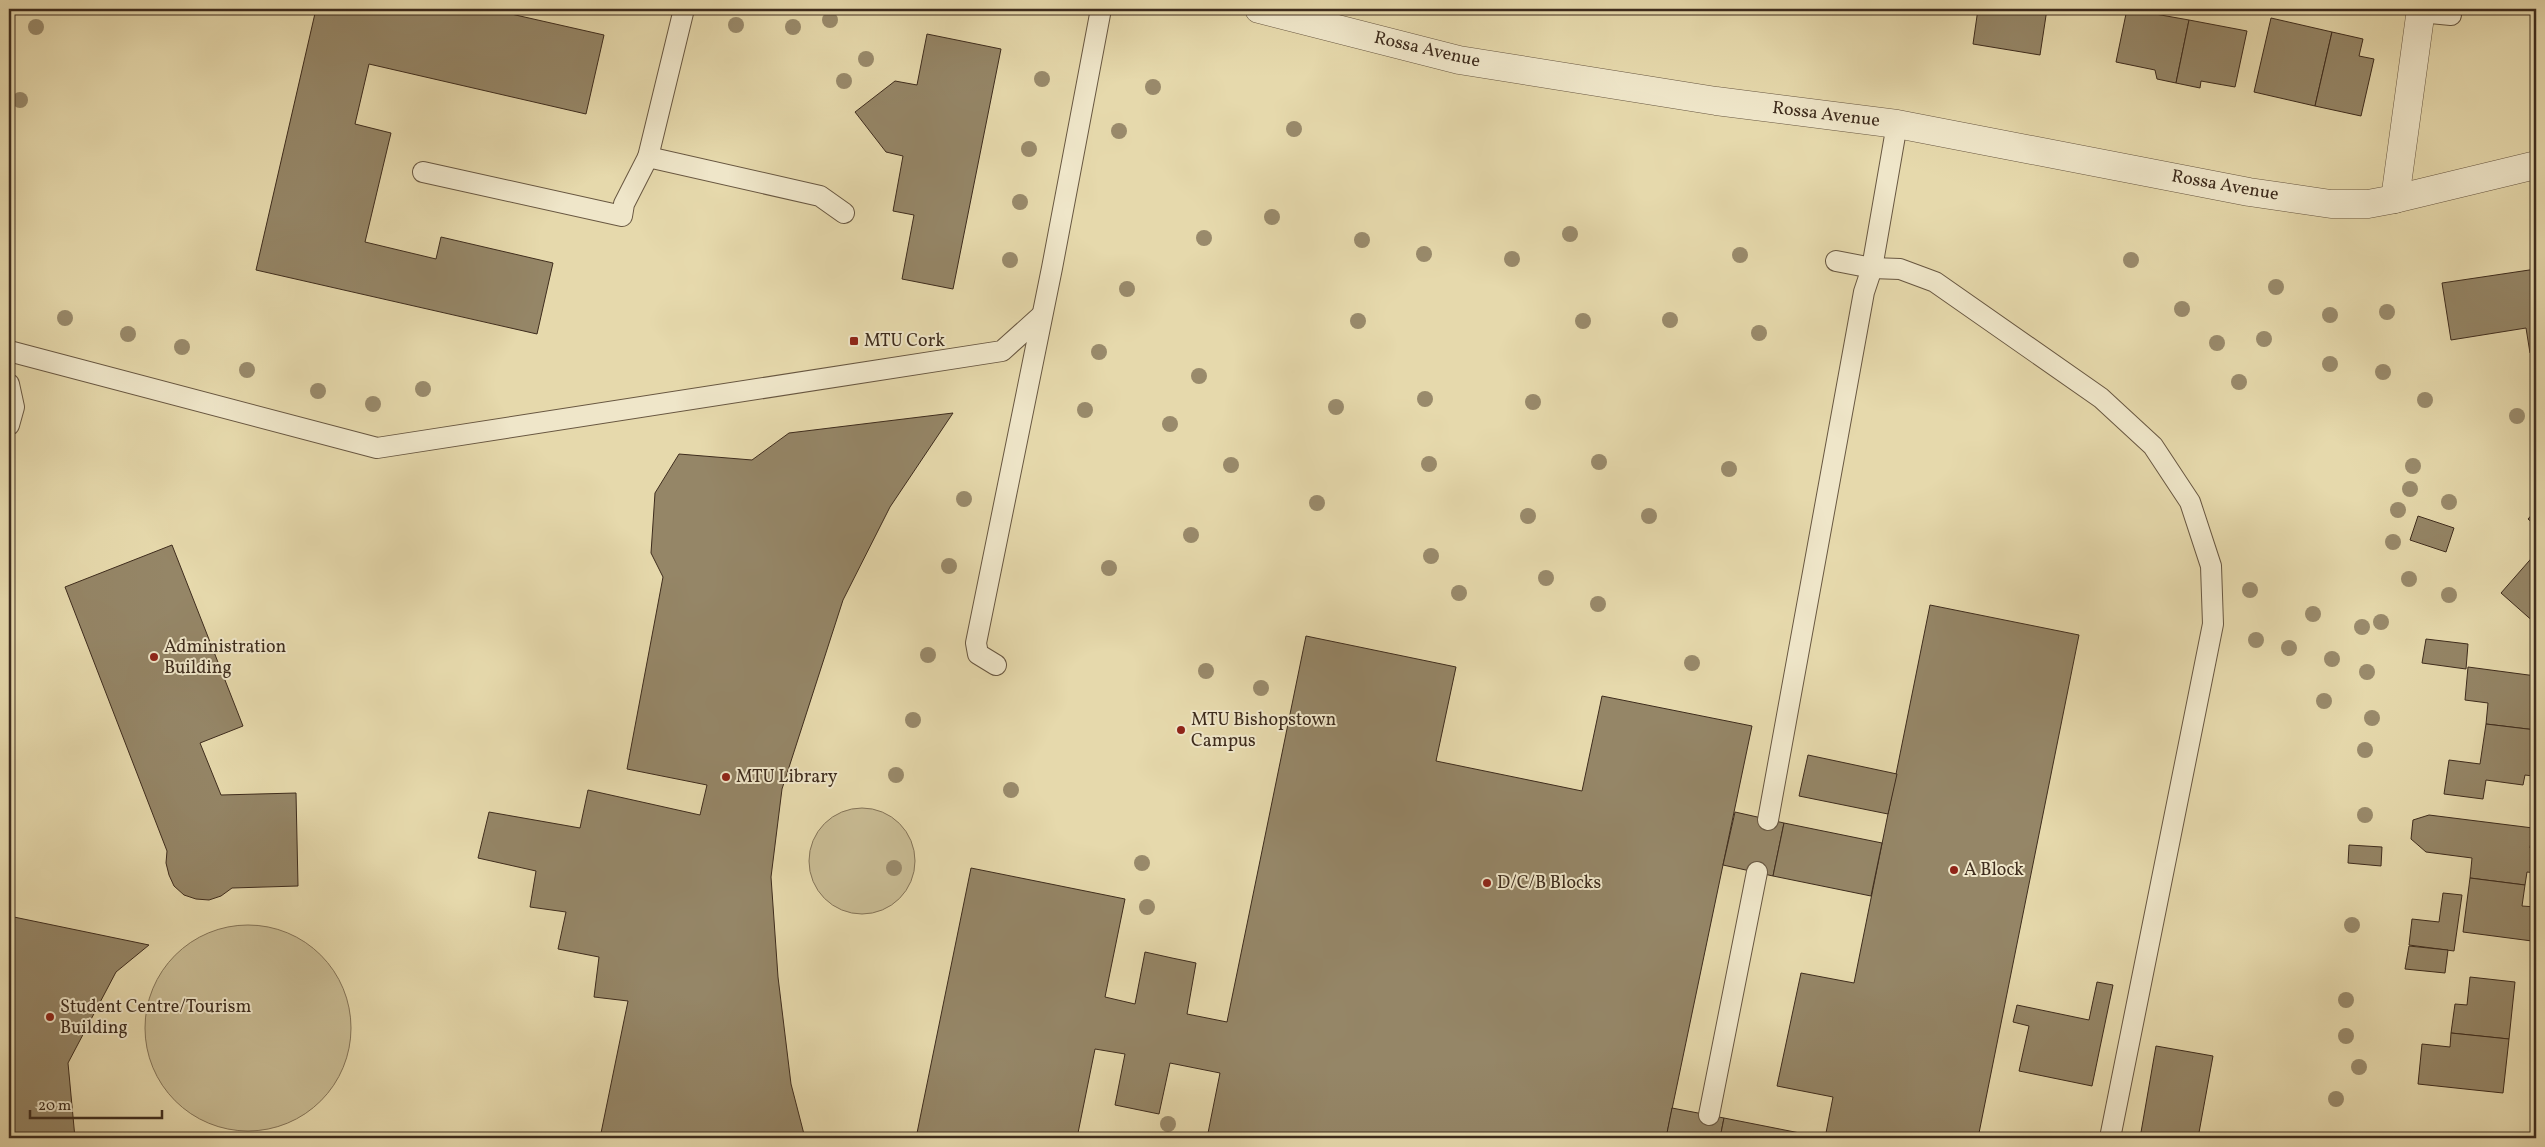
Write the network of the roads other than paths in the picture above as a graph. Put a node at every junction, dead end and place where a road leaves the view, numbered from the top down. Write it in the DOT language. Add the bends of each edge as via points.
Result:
graph roads {
  1 [pos="684,9"];
  2 [pos="1101,9"];
  3 [pos="1273,10"];
  4 [pos="2420,11"];
  5 [pos="2451,15"];
  6 [pos="1897,124"];
  7 [pos="648,157"];
  8 [pos="2536,165"];
  9 [pos="423,172"];
  10 [pos="2395,199"];
  11 [pos="844,213"];
  12 [pos="1836,261"];
  13 [pos="1872,268"];
  14 [pos="1041,316"];
  15 [pos="11,352"];
  16 [pos="9,373"];
  17 [pos="9,384"];
  18 [pos="9,425"];
  19 [pos="996,665"];
  20 [pos="1768,820"];
  21 [pos="1757,872"];
  22 [pos="1709,1115"];
  23 [pos="2110,1138"];
  1 -- 7 [label="lane"];
  2 -- 14 [label="lane"];
  3 -- 6 [label="street, Rossa Avenue" via="1459,60 1716,101"];
  4 -- 5 [label="lane"];
  4 -- 10 [label="street"];
  6 -- 10 [label="street, Rossa Avenue" via="2249,192 2330,204 2368,204"];
  6 -- 13 [label="lane"];
  7 -- 9 [label="lane" via="624,204 622,216"];
  7 -- 11 [label="lane" via="820,196"];
  8 -- 10 [label="street, Rossa Avenue"];
  12 -- 13 [label="lane"];
  13 -- 20 [label="lane" via="1864,292"];
  13 -- 23 [label="lane" via="1900,268 1935,282 2101,398 2153,446 2190,502 2211,566 2213,624"];
  14 -- 15 [label="lane" via="1002,352 377,448"];
  14 -- 19 [label="lane" via="976,643 978,654"];
  15 -- 16 [label="lane"];
  17 -- 18 [label="lane" via="14,408"];
  21 -- 22 [label="lane"];
}
